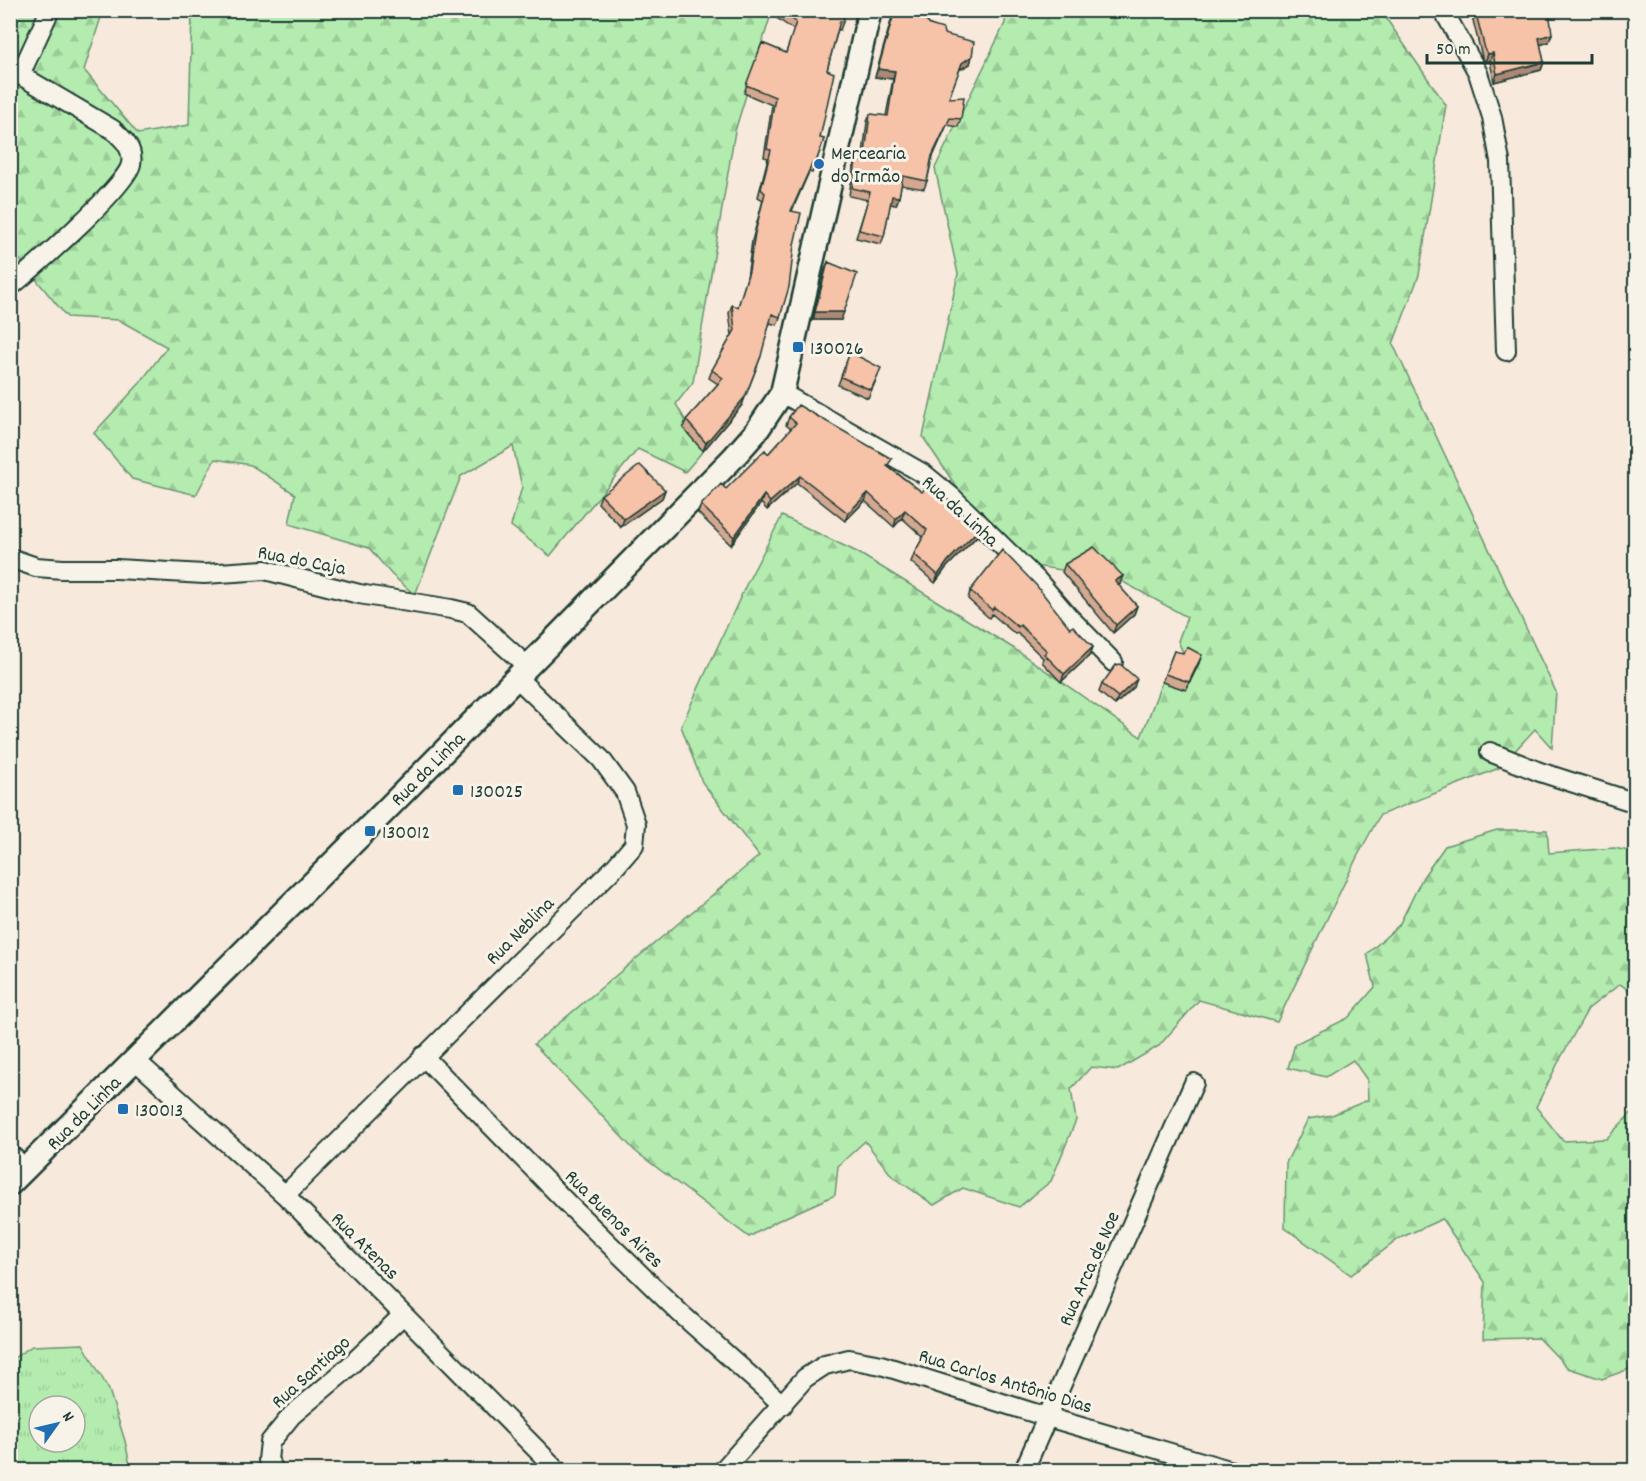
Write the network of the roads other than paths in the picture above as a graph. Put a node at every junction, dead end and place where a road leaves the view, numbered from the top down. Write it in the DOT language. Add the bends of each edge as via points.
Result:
graph roads {
  1 [pos="50,10"];
  2 [pos="870,10"];
  3 [pos="1443,10"];
  4 [pos="15,72"];
  5 [pos="10,287"];
  6 [pos="1506,351"];
  7 [pos="782,393"];
  8 [pos="10,558"];
  9 [pos="1113,662"];
  10 [pos="522,672"];
  11 [pos="1490,752"];
  12 [pos="1635,803"];
  13 [pos="423,1056"];
  14 [pos="135,1060"];
  15 [pos="1194,1083"];
  16 [pos="16,1169"];
  17 [pos="285,1195"];
  18 [pos="403,1314"];
  19 [pos="783,1405"];
  20 [pos="1047,1417"];
  21 [pos="274,1470"];
  22 [pos="557,1470"];
  23 [pos="723,1470"];
  24 [pos="1024,1470"];
  25 [pos="1229,1470"];
  1 -- 4 [label="street"];
  2 -- 7 [label="street, Rua da Linha"];
  3 -- 6 [label="street" via="1478,73 1492,117 1500,161"];
  4 -- 5 [label="street" via="112,129 127,142 131,165 126,176 73,230"];
  7 -- 9 [label="street, Rua da Linha" via="924,474 1037,580"];
  7 -- 10 [label="street, Rua da Linha" via="732,459"];
  8 -- 10 [label="street, Rua do Caja" via="36,567 63,569 204,574 265,570 359,594 451,609 468,613"];
  10 -- 13 [label="street, Rua Neblina" via="601,759 625,792 636,824 634,845"];
  10 -- 14 [label="street, Rua da Linha"];
  11 -- 12 [label="street"];
  13 -- 17 [label="street, Rua Neblina"];
  13 -- 19 [label="street, Rua Buenos Aires" via="680,1313"];
  14 -- 16 [label="street, Rua da Linha"];
  14 -- 17 [label="street, Rua Atenas"];
  15 -- 20 [label="street, Rua Arca de Noe"];
  17 -- 18 [label="street, Rua Atenas"];
  18 -- 21 [label="street, Rua Santiago" via="292,1415 270,1442 268,1460"];
  18 -- 22 [label="street, Rua Atenas"];
  19 -- 20 [label="street, Rua Carlos Antônio Dias" via="805,1378 825,1365 849,1359 881,1365"];
  19 -- 23 [label="street"];
  20 -- 24 [label="street, Rua Arca de Noe"];
  20 -- 25 [label="street, Rua Carlos Antônio Dias"];
}
